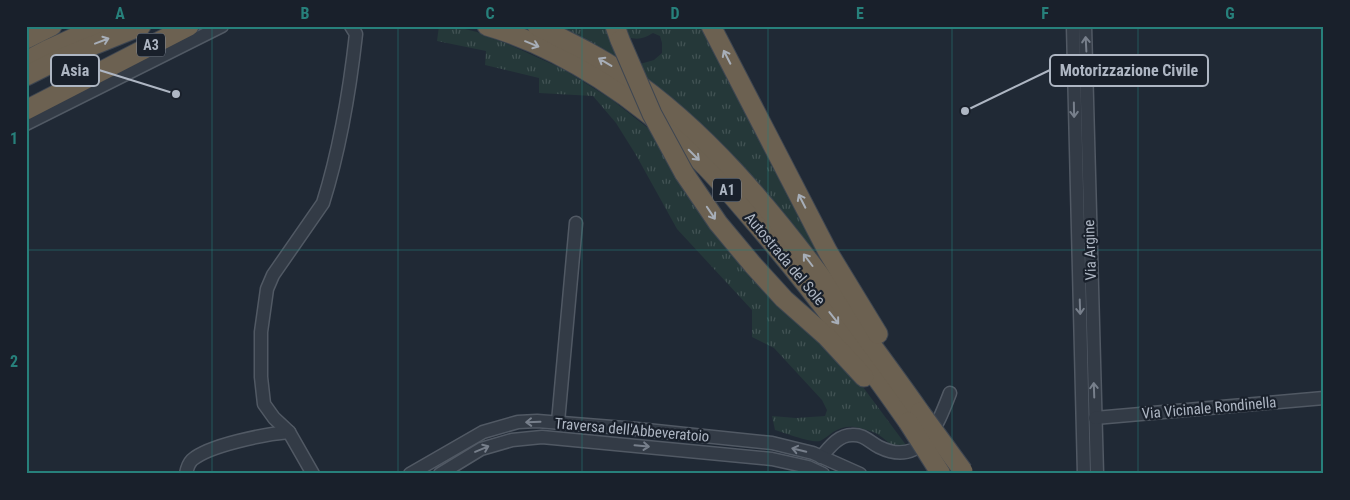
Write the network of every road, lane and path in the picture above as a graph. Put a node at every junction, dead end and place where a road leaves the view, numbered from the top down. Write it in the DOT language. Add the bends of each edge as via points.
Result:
graph roads {
  1 [pos="52,26"];
  2 [pos="100,26"];
  3 [pos="141,26"];
  4 [pos="189,26"];
  5 [pos="222,26"];
  6 [pos="351,26"];
  7 [pos="487,26"];
  8 [pos="538,26"];
  9 [pos="710,26"];
  10 [pos="1073,26"];
  11 [pos="1085,26"];
  12 [pos="617,33"];
  13 [pos="26,39"];
  14 [pos="26,61"];
  15 [pos="26,76"];
  16 [pos="26,110"];
  17 [pos="26,124"];
  18 [pos="576,223"];
  19 [pos="950,393"];
  20 [pos="1324,398"];
  21 [pos="914,418"];
  22 [pos="1095,418"];
  23 [pos="558,422"];
  24 [pos="289,432"];
  25 [pos="820,456"];
  26 [pos="964,473"];
  27 [pos="186,474"];
  28 [pos="313,474"];
  29 [pos="410,474"];
  30 [pos="440,474"];
  31 [pos="823,474"];
  32 [pos="860,474"];
  33 [pos="940,474"];
  34 [pos="1084,474"];
  35 [pos="1097,474"];
  1 -- 13 [label="highway"];
  2 -- 14 [label="highway"];
  15 -- 3 [label="highway, one-way"];
  4 -- 16 [label="highway, A3"];
  5 -- 17 [label="street"];
  6 -- 24 [label="street" via="356,34 354,49 340,135 324,198 267,289 260,377 264,404"];
  7 -- 21 [label="highway, Autostrada del Sole / A1, one-way" via="581,68 625,95 663,126 690,151 766,236"];
  21 -- 8 [label="highway, Autostrada del Sole / A1, one-way" via="878,352 796,243 700,135 624,73"];
  21 -- 9 [label="highway, one-way" via="896,363 828,252"];
  10 -- 34 [label="street, Via Argine, one-way"];
  22 -- 11 [label="street, Via Argine, one-way"];
  12 -- 21 [label="highway, one-way, bridge" via="652,114 684,173 718,223 784,299"];
  18 -- 23 [label="street"];
  19 -- 25 [label="street" via="930,437 915,448 904,453 892,452 865,437 852,435 833,444"];
  20 -- 22 [label="street, Via Vicinale Rondinella"];
  21 -- 26 [label="highway, bridge"];
  21 -- 33 [label="highway, bridge"];
  22 -- 35 [label="street, Via Argine"];
  25 -- 23 [label="street, Traversa dell'Abbeveratoio, one-way" via="772,443"];
  23 -- 29 [label="street, Traversa dell'Abbeveratoio, one-way" via="518,422 483,432"];
  24 -- 27 [label="street" via="223,446 199,455 187,466"];
  24 -- 28 [label="street"];
  25 -- 32 [label="street, Traversa dell'Abbeveratoio"];
  30 -- 31 [label="street, Traversa dell'Abbeveratoio, one-way" via="481,449 512,440 542,437 772,459"];
}
